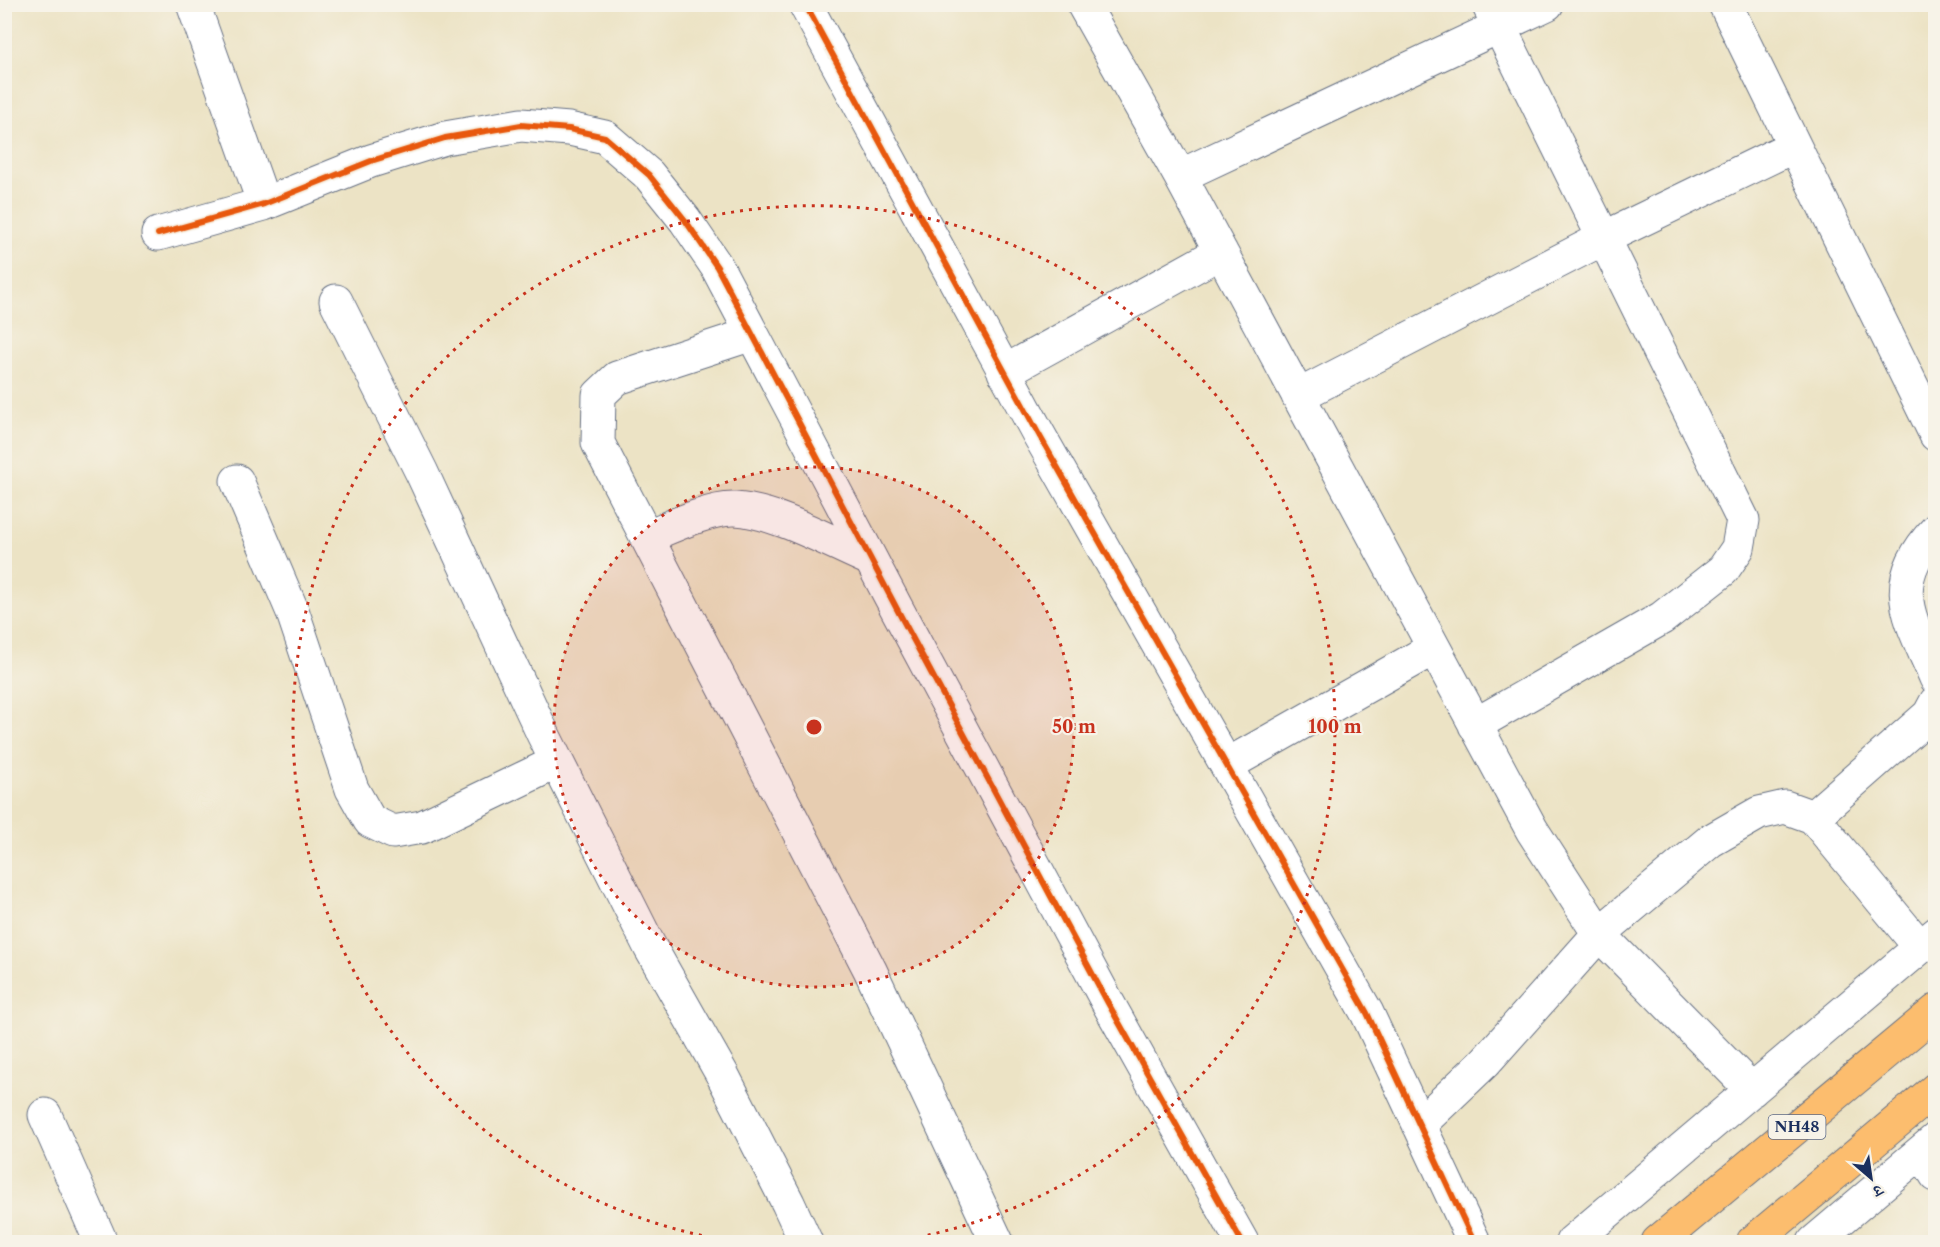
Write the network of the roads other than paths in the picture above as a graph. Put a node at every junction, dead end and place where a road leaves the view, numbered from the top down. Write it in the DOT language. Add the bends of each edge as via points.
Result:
graph roads {
  1 [pos="193,4"];
  2 [pos="805,4"];
  3 [pos="1083,4"];
  4 [pos="1547,4"];
  5 [pos="1725,4"];
  6 [pos="1494,16"];
  7 [pos="1794,146"];
  8 [pos="1180,176"];
  9 [pos="264,204"];
  10 [pos="159,234"];
  11 [pos="1604,238"];
  12 [pos="1221,252"];
  13 [pos="336,301"];
  14 [pos="752,334"];
  15 [pos="1004,372"];
  16 [pos="1298,396"];
  17 [pos="1935,435"];
  18 [pos="237,481"];
  19 [pos="1935,530"];
  20 [pos="646,537"];
  21 [pos="870,560"];
  22 [pos="1434,648"];
  23 [pos="1935,678"];
  24 [pos="1935,702"];
  25 [pos="1475,725"];
  26 [pos="557,762"];
  27 [pos="1227,765"];
  28 [pos="1813,818"];
  29 [pos="1599,934"];
  30 [pos="1928,941"];
  31 [pos="1935,1011"];
  32 [pos="1935,1089"];
  33 [pos="1752,1090"];
  34 [pos="45,1115"];
  35 [pos="1419,1125"];
  36 [pos="1931,1155"];
  37 [pos="102,1242"];
  38 [pos="806,1242"];
  39 [pos="997,1242"];
  40 [pos="1242,1242"];
  41 [pos="1474,1242"];
  42 [pos="1572,1242"];
  43 [pos="1658,1242"];
  44 [pos="1753,1242"];
  45 [pos="1814,1242"];
  1 -- 9 [label="street"];
  2 -- 15 [label="street"];
  3 -- 8 [label="street"];
  4 -- 6 [label="street"];
  5 -- 7 [label="street"];
  6 -- 8 [label="street"];
  6 -- 11 [label="street"];
  7 -- 11 [label="street"];
  7 -- 17 [label="street"];
  8 -- 12 [label="street"];
  9 -- 10 [label="street"];
  9 -- 14 [label="street" via="371,161 445,138 521,125 605,137 649,175 685,220 717,267"];
  11 -- 16 [label="street"];
  11 -- 25 [label="street" via="1743,520 1738,548 1724,570 1662,618"];
  12 -- 15 [label="street"];
  12 -- 16 [label="street"];
  13 -- 26 [label="street" via="422,473"];
  14 -- 20 [label="street" via="616,378 598,394 598,443"];
  14 -- 21 [label="street"];
  15 -- 27 [label="street"];
  16 -- 22 [label="street"];
  18 -- 26 [label="street" via="292,610 352,789 370,821 393,832 422,827"];
  19 -- 23 [label="street" via="1913,563 1905,584 1907,609"];
  20 -- 21 [label="street" via="698,516 734,509 770,515"];
  20 -- 39 [label="street" via="870,970"];
  21 -- 40 [label="street" via="1108,1003"];
  22 -- 25 [label="street"];
  22 -- 27 [label="street"];
  24 -- 28 [label="street" via="1929,715"];
  25 -- 29 [label="street" via="1532,830"];
  26 -- 38 [label="street"];
  27 -- 35 [label="street" via="1367,1013"];
  28 -- 29 [label="street" via="1785,807 1760,813 1710,841"];
  28 -- 30 [label="street"];
  29 -- 33 [label="street"];
  29 -- 35 [label="street" via="1485,1062"];
  30 -- 33 [label="street"];
  31 -- 43 [label="highway, NH48"];
  32 -- 44 [label="highway"];
  33 -- 42 [label="street"];
  34 -- 37 [label="street"];
  35 -- 41 [label="street"];
  36 -- 45 [label="street"];
}
